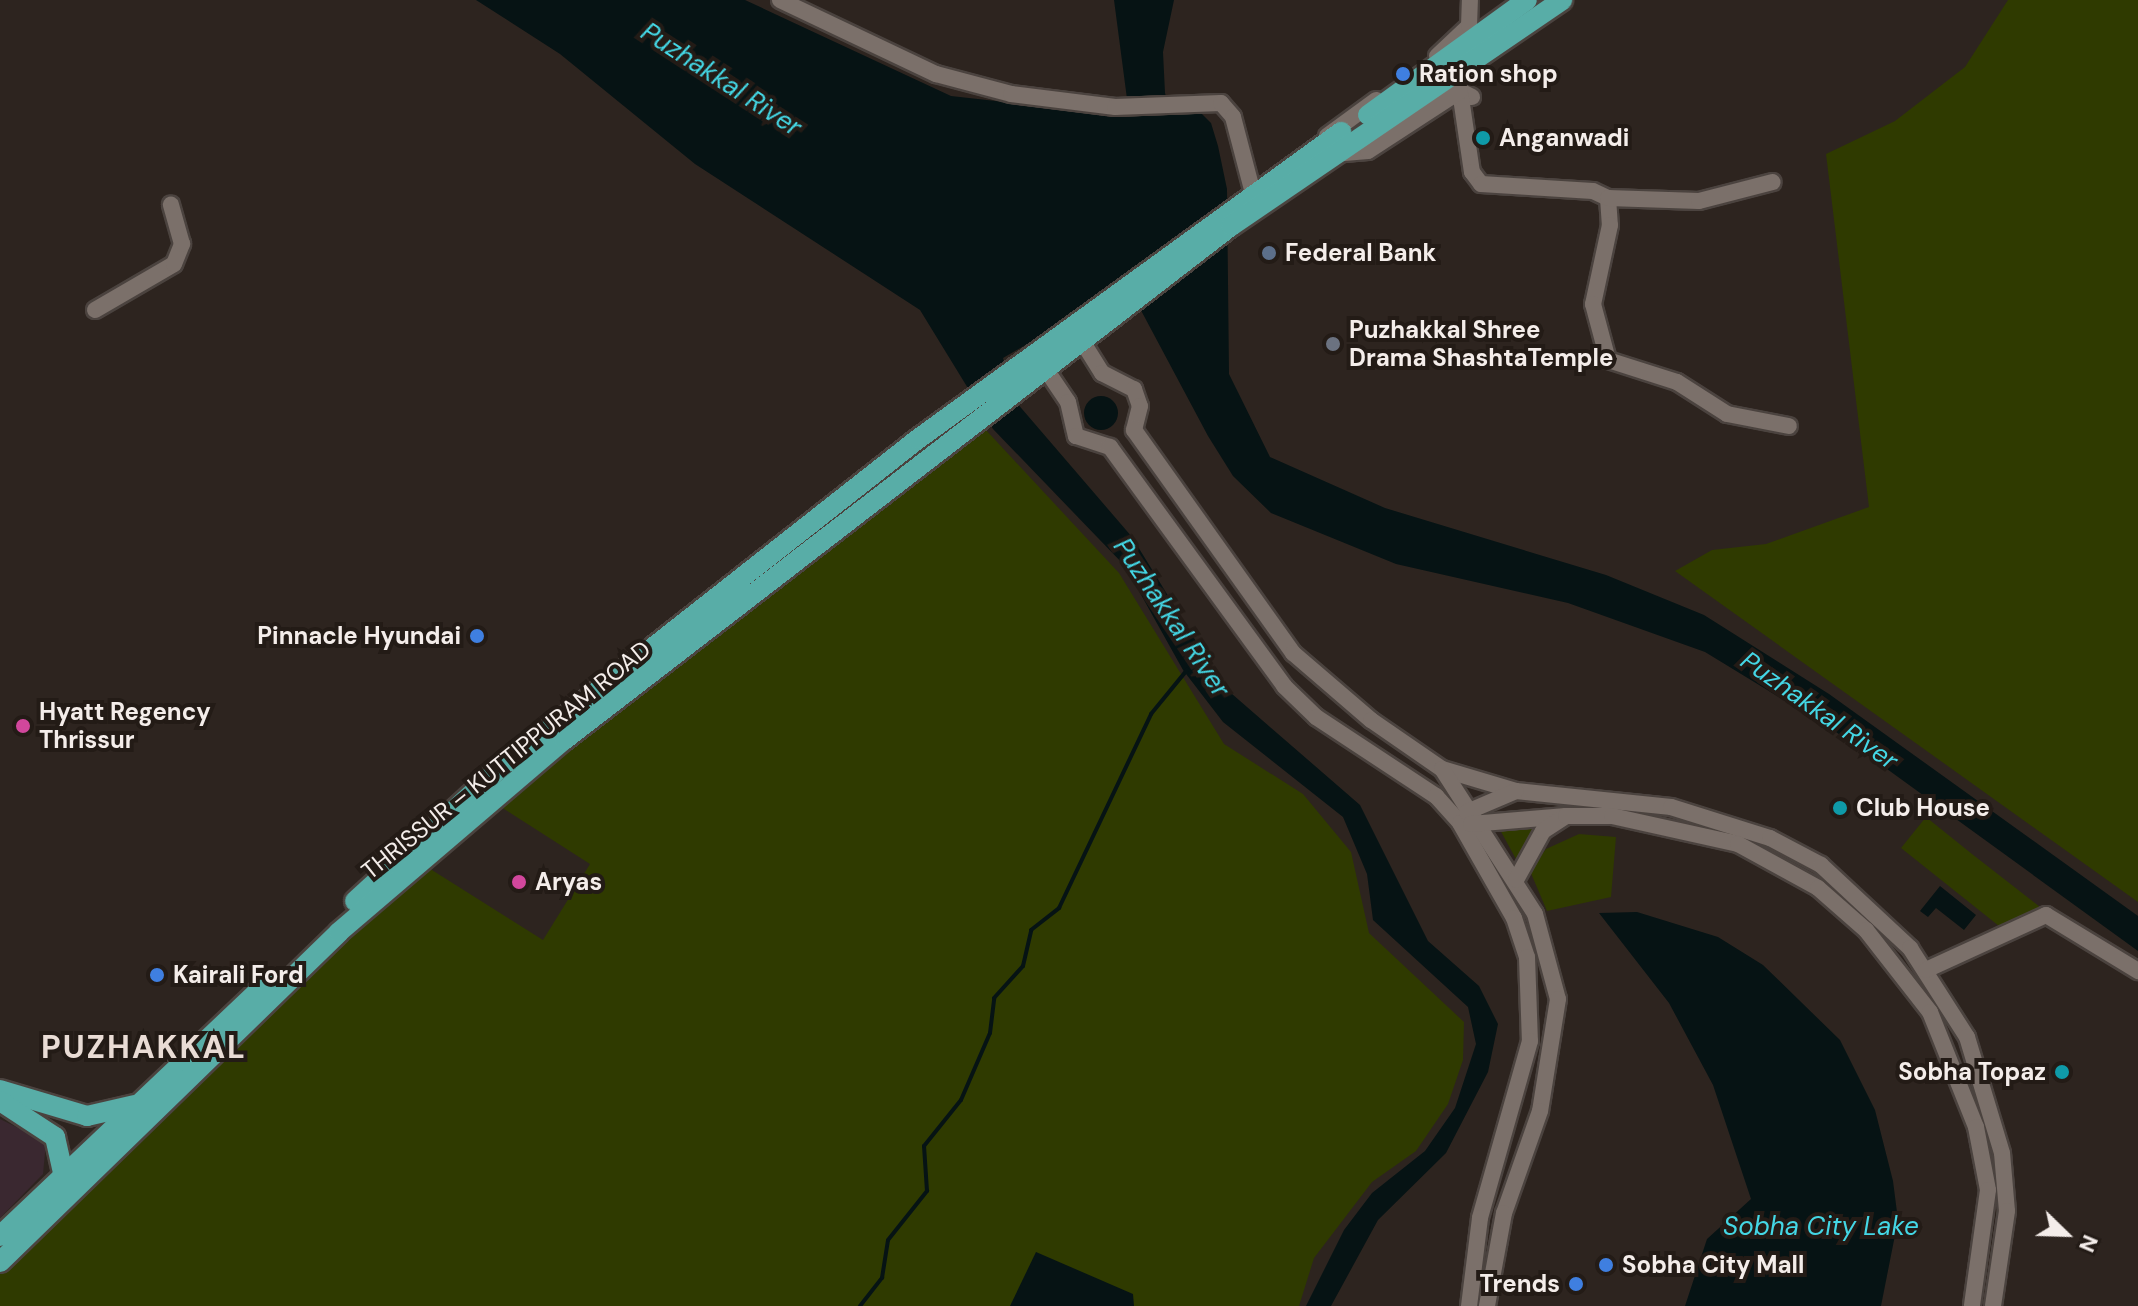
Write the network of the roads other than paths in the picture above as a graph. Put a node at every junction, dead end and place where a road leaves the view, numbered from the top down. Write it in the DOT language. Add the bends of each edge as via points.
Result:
graph roads {
  1 [pos="780,0"];
  2 [pos="1470,0"];
  3 [pos="1527,0"];
  4 [pos="1562,0"];
  5 [pos="1332,154"];
  6 [pos="1305,155"];
  7 [pos="1773,182"];
  8 [pos="1608,198"];
  9 [pos="1255,201"];
  10 [pos="171,205"];
  11 [pos="1120,299"];
  12 [pos="95,310"];
  13 [pos="1082,341"];
  14 [pos="1031,370"];
  15 [pos="1789,426"];
  16 [pos="1442,769"];
  17 [pos="1516,791"];
  18 [pos="1472,806"];
  19 [pos="1566,816"];
  20 [pos="453,820"];
  21 [pos="1460,823"];
  22 [pos="1481,825"];
  23 [pos="1516,880"];
  24 [pos="1926,970"];
  25 [pos="2138,971"];
  26 [pos="0,1090"];
  27 [pos="0,1101"];
  28 [pos="138,1104"];
  29 [pos="64,1177"];
  30 [pos="1480,1218"];
  31 [pos="1502,1222"];
  32 [pos="0,1236"];
  33 [pos="0,1262"];
  34 [pos="1469,1306"];
  35 [pos="1487,1306"];
  36 [pos="1972,1306"];
  37 [pos="1993,1306"];
  1 -- 9 [label="street" via="936,74 1011,94 1115,107 1221,103 1233,117"];
  2 -- 6 [label="street" via="1469,26"];
  3 -- 6 [label="main road"];
  4 -- 5 [label="main road"];
  5 -- 8 [label="street" via="1368,151 1466,94 1472,172 1481,184 1593,191"];
  5 -- 9 [label="main road"];
  6 -- 9 [label="main road"];
  7 -- 8 [label="street" via="1711,199"];
  8 -- 15 [label="street" via="1610,225 1593,304 1608,360 1677,382 1727,414"];
  9 -- 11 [label="main road"];
  9 -- 11 [label="main road" via="1231,226"];
  10 -- 12 [label="street" via="182,244 174,264"];
  11 -- 13 [label="main road, THRISSUR – KUTTIPPURAM ROAD"];
  11 -- 14 [label="main road"];
  13 -- 14 [label="main road, THRISSUR – KUTTIPPURAM ROAD"];
  13 -- 16 [label="street" via="1102,373 1134,389 1140,406 1134,430 1293,653 1322,683"];
  14 -- 20 [label="main road, THRISSUR – KUTTIPPURAM ROAD" via="924,447"];
  14 -- 21 [label="street" via="1068,402 1076,436 1110,447 1284,686 1316,717 1436,796"];
  16 -- 17 [label="street"];
  16 -- 18 [label="street"];
  17 -- 18 [label="street"];
  17 -- 24 [label="street" via="1629,798 1770,838 1858,895"];
  18 -- 21 [label="street"];
  18 -- 22 [label="street"];
  19 -- 22 [label="street"];
  19 -- 23 [label="street" via="1543,831"];
  19 -- 36 [label="street" via="1645,821 1738,844 1818,888 1896,966 1930,1012 1976,1127 1988,1190"];
  20 -- 28 [label="main road, THRISSUR – KUTTIPPURAM ROAD"];
  20 -- 33 [label="main road, THRISSUR – KUTTIPPURAM ROAD"];
  21 -- 22 [label="street"];
  21 -- 30 [label="street" via="1514,918 1531,999 1521,1088"];
  22 -- 23 [label="street"];
  23 -- 31 [label="street" via="1548,960 1557,1033 1540,1111"];
  24 -- 25 [label="street" via="2046,915"];
  24 -- 37 [label="street" via="1967,1037 2002,1153 2007,1211"];
  26 -- 28 [label="main road" via="87,1116"];
  27 -- 29 [label="main road" via="55,1137"];
  28 -- 29 [label="main road, THRISSUR – KUTTIPPURAM ROAD"];
  29 -- 32 [label="main road, THRISSUR – KUTTIPPURAM ROAD"];
  30 -- 31 [label="street"];
  30 -- 34 [label="street"];
  31 -- 35 [label="street"];
}
